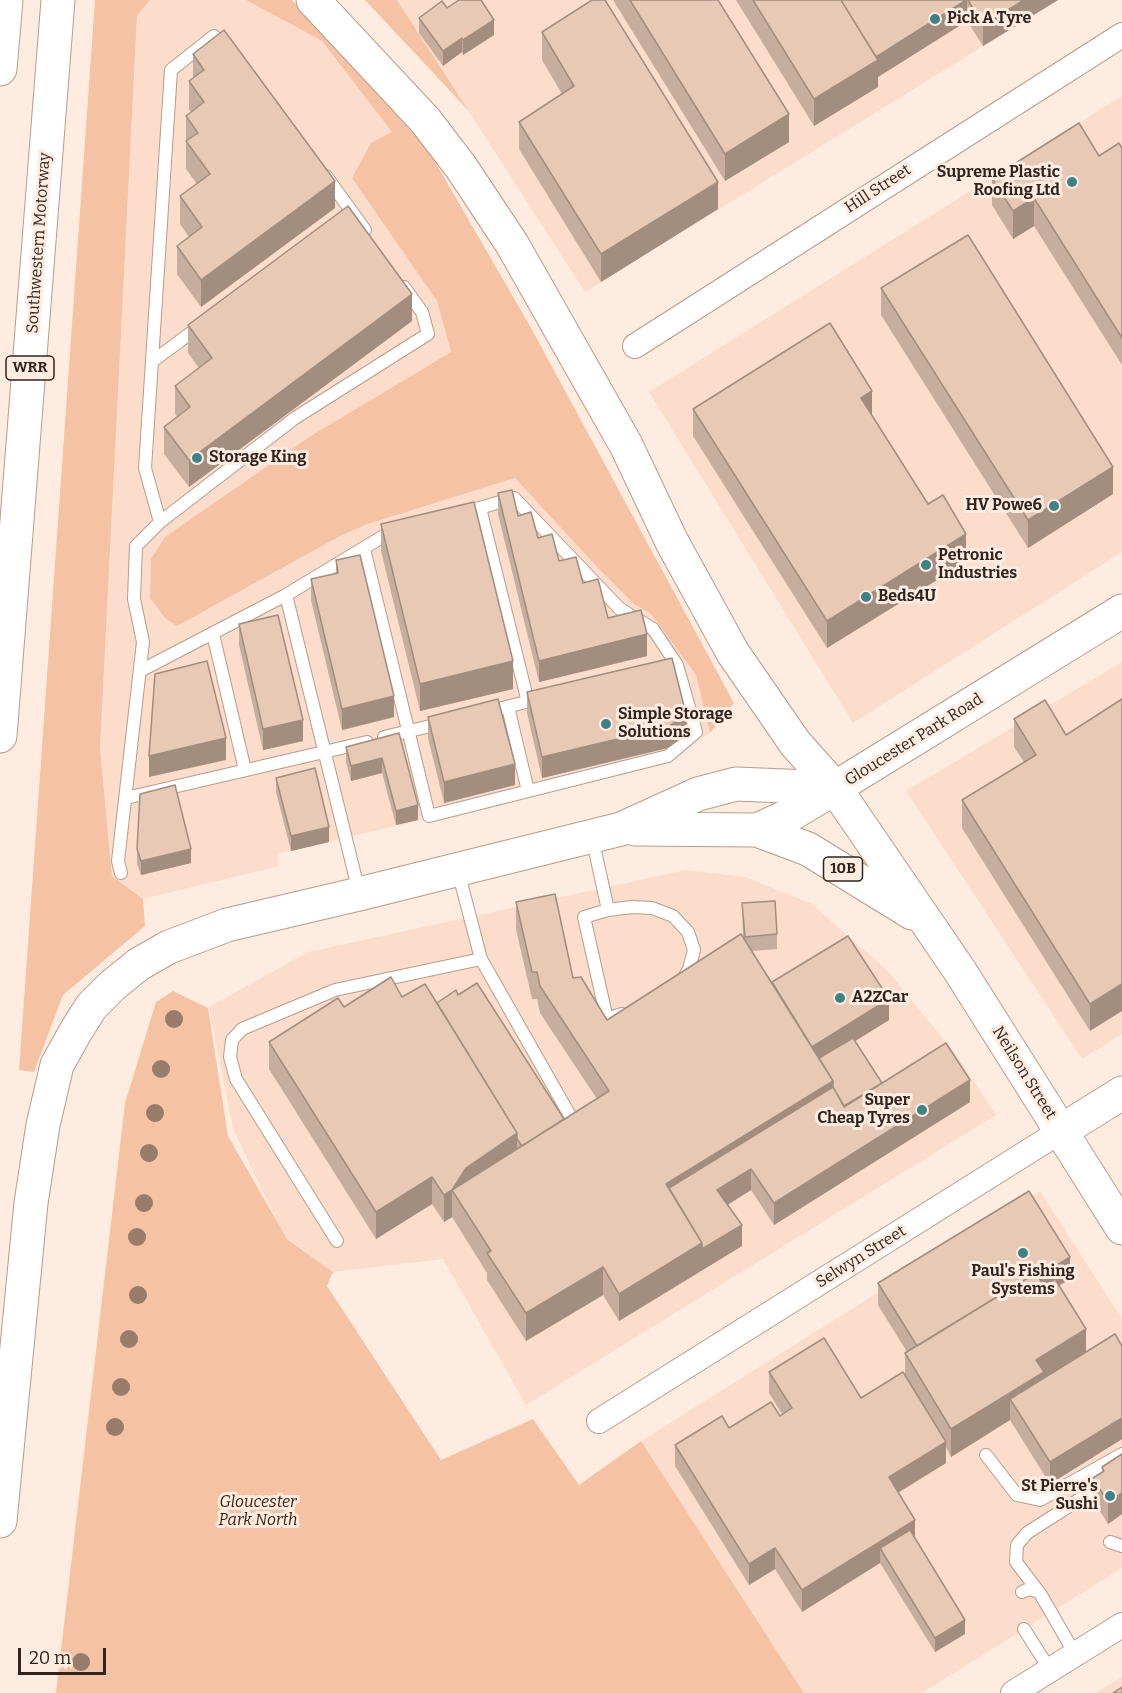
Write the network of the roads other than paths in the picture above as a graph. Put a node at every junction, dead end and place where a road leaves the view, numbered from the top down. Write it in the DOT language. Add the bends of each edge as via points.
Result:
graph roads {
  1 [pos="6,0"];
  2 [pos="58,0"];
  3 [pos="313,0"];
  4 [pos="1122,34"];
  5 [pos="236,59"];
  6 [pos="0,69"];
  7 [pos="319,166"];
  8 [pos="372,240"];
  9 [pos="397,276"];
  10 [pos="214,315"];
  11 [pos="635,346"];
  12 [pos="153,361"];
  13 [pos="480,508"];
  14 [pos="447,518"];
  15 [pos="160,522"];
  16 [pos="404,530"];
  17 [pos="364,549"];
  18 [pos="286,596"];
  19 [pos="1122,611"];
  20 [pos="213,634"];
  21 [pos="140,671"];
  22 [pos="551,696"];
  23 [pos="528,702"];
  24 [pos="508,707"];
  25 [pos="475,715"];
  26 [pos="453,720"];
  27 [pos="409,731"];
  28 [pos="0,736"];
  29 [pos="324,752"];
  30 [pos="245,770"];
  31 [pos="835,788"];
  32 [pos="528,791"];
  33 [pos="126,798"];
  34 [pos="757,830"];
  35 [pos="606,833"];
  36 [pos="458,871"];
  37 [pos="121,873"];
  38 [pos="359,894"];
  39 [pos="608,910"];
  40 [pos="924,920"];
  41 [pos="481,959"];
  42 [pos="679,986"];
  43 [pos="639,1008"];
  44 [pos="1122,1093"];
  45 [pos="573,1121"];
  46 [pos="1061,1131"];
  47 [pos="1122,1228"];
  48 [pos="337,1241"];
  49 [pos="599,1421"];
  50 [pos="1122,1454"];
  51 [pos="986,1455"];
  52 [pos="1122,1472"];
  53 [pos="0,1521"];
  54 [pos="1022,1592"];
  55 [pos="1039,1592"];
  56 [pos="1122,1625"];
  57 [pos="1024,1629"];
  58 [pos="1075,1654"];
  59 [pos="1050,1670"];
  60 [pos="1013,1693"];
  1 -- 6 [label="main road"];
  2 -- 28 [label="main road, Southwestern Motorway / WRR"];
  3 -- 31 [label="main road, Neilson Street" via="425,120 461,167 512,244 626,445 672,542 733,653 795,743"];
  4 -- 11 [label="street, Hill Street"];
  5 -- 12 [label="lane" via="214,36 171,70"];
  7 -- 8 [label="lane" via="349,217"];
  9 -- 15 [label="lane" via="422,312 428,334 295,418"];
  10 -- 12 [label="lane"];
  12 -- 15 [label="lane" via="145,468"];
  13 -- 14 [label="lane"];
  13 -- 23 [label="lane"];
  13 -- 32 [label="lane" via="514,498 620,609 653,629 672,666 696,732 668,756"];
  15 -- 21 [label="lane" via="136,546 134,599 143,642"];
  16 -- 17 [label="lane" via="381,537"];
  17 -- 18 [label="lane"];
  17 -- 27 [label="lane"];
  18 -- 20 [label="lane"];
  18 -- 29 [label="lane"];
  19 -- 31 [label="main road, Gloucester Park Road"];
  20 -- 21 [label="lane"];
  20 -- 30 [label="lane"];
  21 -- 33 [label="lane"];
  22 -- 23 [label="lane"];
  23 -- 24 [label="lane"];
  24 -- 25 [label="lane"];
  24 -- 32 [label="lane"];
  26 -- 27 [label="lane"];
  27 -- 29 [label="lane"];
  27 -- 32 [label="lane" via="429,816"];
  29 -- 30 [label="lane"];
  29 -- 38 [label="lane"];
  30 -- 33 [label="lane"];
  31 -- 34 [label="main road"];
  31 -- 35 [label="main road, Gloucester Park Road" via="736,784 698,794"];
  31 -- 40 [label="main road, Neilson Street / 10B"];
  33 -- 37 [label="lane" via="117,861"];
  34 -- 35 [label="main road, Gloucester Park Road"];
  34 -- 40 [label="main road, Neilson Street / 10B" via="808,849"];
  35 -- 36 [label="main road, Gloucester Park Road"];
  35 -- 39 [label="lane"];
  36 -- 38 [label="main road, Gloucester Park Road"];
  36 -- 41 [label="lane"];
  38 -- 53 [label="main road, Gloucester Park Road" via="227,925 169,947 113,985 91,1007 76,1031 57,1065 43,1125 31,1203"];
  39 -- 42 [label="lane" via="652,908 672,916 688,932 694,950"];
  39 -- 43 [label="lane" via="584,917 607,1019"];
  40 -- 46 [label="main road, Neilson Street / 10B"];
  41 -- 45 [label="lane"];
  41 -- 48 [label="lane" via="335,990 242,1029 232,1040 230,1057 236,1079"];
  44 -- 46 [label="main road, Selwyn Street"];
  46 -- 47 [label="main road, Neilson Street / 10B"];
  46 -- 49 [label="street, Selwyn Street"];
  50 -- 51 [label="lane" via="1040,1500 1017,1495"];
  52 -- 55 [label="lane" via="1027,1533 1017,1545 1016,1562"];
  54 -- 55 [label="lane"];
  55 -- 58 [label="lane"];
  56 -- 58 [label="street"];
  57 -- 59 [label="lane"];
  58 -- 59 [label="street"];
  59 -- 60 [label="street"];
}
